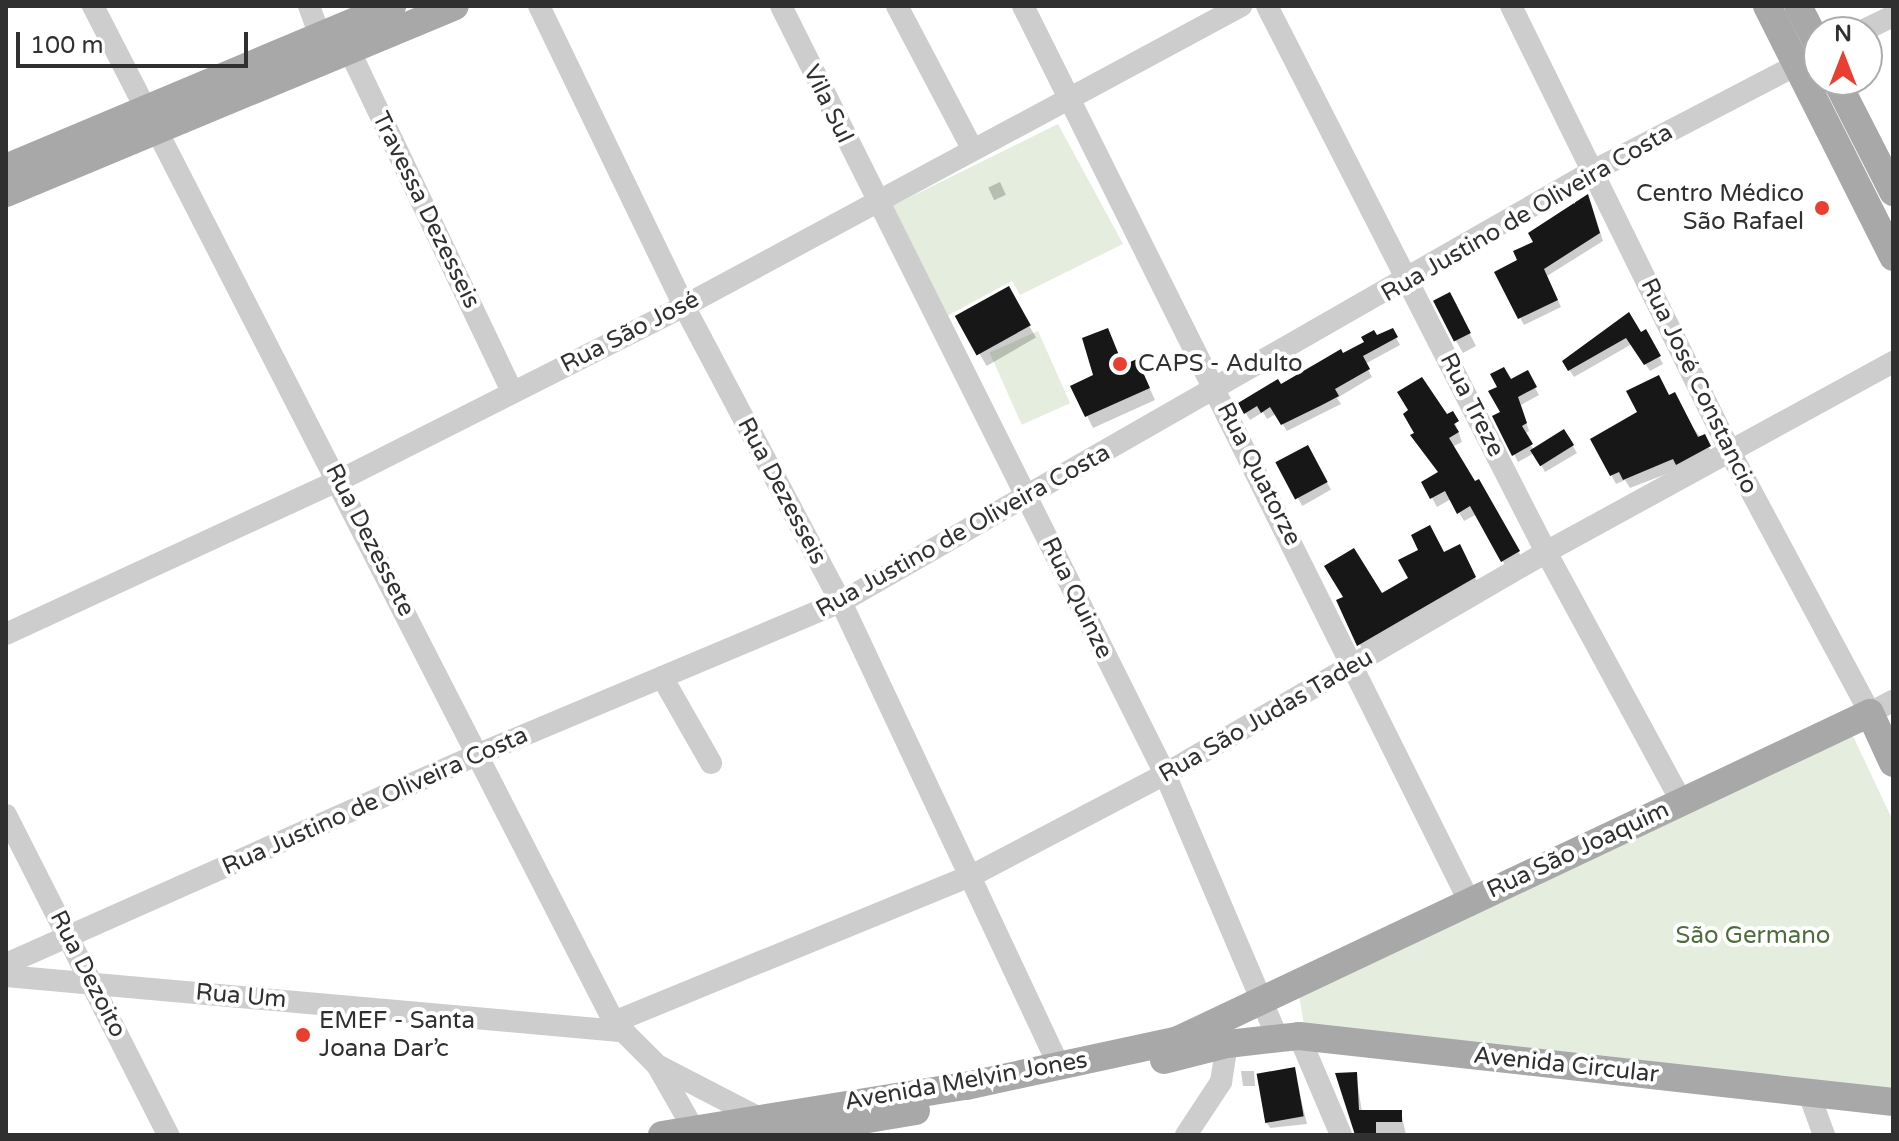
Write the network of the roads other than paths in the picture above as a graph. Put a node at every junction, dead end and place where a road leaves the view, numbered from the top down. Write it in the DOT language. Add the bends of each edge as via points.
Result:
graph roads {
  1 [pos="93,6"];
  2 [pos="309,6"];
  3 [pos="392,6"];
  4 [pos="455,6"];
  5 [pos="539,6"];
  6 [pos="781,6"];
  7 [pos="897,6"];
  8 [pos="1023,6"];
  9 [pos="1241,6"];
  10 [pos="1267,6"];
  11 [pos="1511,6"];
  12 [pos="1767,6"];
  13 [pos="337,40"];
  14 [pos="1797,65"];
  15 [pos="1844,96"];
  16 [pos="1066,98"];
  17 [pos="154,121"];
  18 [pos="972,148"];
  19 [pos="6,168"];
  20 [pos="1593,171"];
  21 [pos="1893,192"];
  22 [pos="6,193"];
  23 [pos="875,201"];
  24 [pos="1893,257"];
  25 [pos="1409,280"];
  26 [pos="684,306"];
  27 [pos="1893,362"];
  28 [pos="512,391"];
  29 [pos="1216,391"];
  30 [pos="1729,450"];
  31 [pos="340,480"];
  32 [pos="1027,498"];
  33 [pos="1546,552"];
  34 [pos="841,602"];
  35 [pos="6,634"];
  36 [pos="1356,666"];
  37 [pos="662,677"];
  38 [pos="1882,707"];
  39 [pos="479,754"];
  40 [pos="711,763"];
  41 [pos="1893,763"];
  42 [pos="1165,774"];
  43 [pos="1681,801"];
  44 [pos="6,815"];
  45 [pos="973,875"];
  46 [pos="1469,901"];
  47 [pos="70,935"];
  48 [pos="6,964"];
  49 [pos="6,976"];
  50 [pos="94,983"];
  51 [pos="1263,1002"];
  52 [pos="617,1026"];
  53 [pos="1288,1036"];
  54 [pos="1227,1044"];
  55 [pos="657,1065"];
  56 [pos="1059,1066"];
  57 [pos="1808,1091"];
  58 [pos="1893,1102"];
  59 [pos="764,1126"];
  60 [pos="695,1131"];
  61 [pos="168,1135"];
  62 [pos="662,1135"];
  63 [pos="1186,1135"];
  64 [pos="1341,1135"];
  65 [pos="1824,1135"];
  1 -- 17 [label="street, Rua Dezessete"];
  2 -- 13 [label="street, Travessa Dezesseis"];
  3 -- 13 [label="main road"];
  4 -- 13 [label="main road"];
  5 -- 26 [label="street, Rua Dezesseis"];
  6 -- 23 [label="street, Vila Sul"];
  7 -- 18 [label="street"];
  8 -- 16 [label="street, Rua Quatorze"];
  9 -- 16 [label="street, Rua São José"];
  10 -- 25 [label="street, Rua Treze"];
  11 -- 20 [label="street, Rua José Constancio"];
  12 -- 14 [label="main road"];
  13 -- 17 [label="main road"];
  13 -- 28 [label="street, Travessa Dezesseis"];
  14 -- 20 [label="street, Rua Justino de Oliveira Costa"];
  14 -- 24 [label="main road"];
  15 -- 21 [label="main road"];
  16 -- 18 [label="street, Rua São José"];
  16 -- 29 [label="street, Rua Quatorze"];
  17 -- 19 [label="main road"];
  17 -- 22 [label="main road"];
  17 -- 31 [label="street, Rua Dezessete"];
  18 -- 23 [label="street, Rua São José"];
  20 -- 25 [label="street, Rua Justino de Oliveira Costa"];
  20 -- 30 [label="street, Rua José Constancio"];
  23 -- 26 [label="street, Rua São José"];
  23 -- 32 [label="street, Rua Quinze"];
  25 -- 29 [label="street, Rua Justino de Oliveira Costa"];
  25 -- 33 [label="street, Rua Treze"];
  26 -- 28 [label="street, Rua São José"];
  26 -- 34 [label="street, Rua Dezesseis"];
  27 -- 30 [label="street, Rua São Judas Tadeu"];
  28 -- 31 [label="street, Rua São José"];
  29 -- 32 [label="street, Rua Justino de Oliveira Costa"];
  29 -- 36 [label="street, Rua Quatorze"];
  30 -- 33 [label="street, Rua São Judas Tadeu"];
  30 -- 38 [label="street, Rua José Constancio"];
  31 -- 35 [label="street, Rua São José"];
  31 -- 39 [label="street, Rua Dezessete"];
  32 -- 34 [label="street, Rua Justino de Oliveira Costa"];
  32 -- 42 [label="street, Rua Quinze"];
  33 -- 36 [label="street, Rua São Judas Tadeu"];
  33 -- 43 [label="street, Rua Treze"];
  34 -- 37 [label="street, Rua Justino de Oliveira Costa"];
  34 -- 45 [label="street, Rua Dezesseis"];
  36 -- 42 [label="street, Rua São Judas Tadeu"];
  36 -- 46 [label="street, Rua Quatorze"];
  37 -- 39 [label="street, Rua Justino de Oliveira Costa"];
  37 -- 40 [label="street"];
  38 -- 41 [label="main road, Rua José Constancio"];
  38 -- 43 [label="main road, Rua São Joaquim"];
  39 -- 47 [label="street, Rua Justino de Oliveira Costa"];
  39 -- 52 [label="street, Rua Dezessete"];
  42 -- 45 [label="street, Rua São Judas Tadeu"];
  42 -- 51 [label="street, Rua Quinze"];
  43 -- 46 [label="main road, Rua São Joaquim"];
  44 -- 47 [label="street, Rua Dezoito"];
  45 -- 52 [label="street, Rua São Judas Tadeu"];
  45 -- 56 [label="street, Rua Dezesseis"];
  46 -- 51 [label="main road, Rua São Joaquim"];
  47 -- 48 [label="street, Rua Justino de Oliveira Costa"];
  47 -- 50 [label="street, Rua Dezoito"];
  49 -- 50 [label="street, Rua Um"];
  50 -- 52 [label="street, Rua Um"];
  50 -- 61 [label="street, Rua Dezoito"];
  51 -- 53 [label="street"];
  51 -- 56 [label="main road, Avenida Melvin Jones" via="1178,1040"];
  52 -- 55 [label="street, Rua Dezessete"];
  53 -- 54 [label="main road, Avenida Melvin Jones"];
  53 -- 57 [label="main road, Avenida Circular"];
  53 -- 64 [label="street"];
  54 -- 59 [label="main road, Avenida Melvin Jones" via="1060,1084"];
  54 -- 63 [label="street" via="1221,1082"];
  55 -- 59 [label="street, Rua Dezessete"];
  55 -- 60 [label="street, Rua Dezessete"];
  56 -- 59 [label="main road, Avenida Melvin Jones"];
  57 -- 58 [label="main road, Avenida Circular"];
  57 -- 65 [label="street"];
  59 -- 60 [label="main road, Avenida Melvin Jones"];
  60 -- 62 [label="main road, Avenida Melvin Jones"];
}
